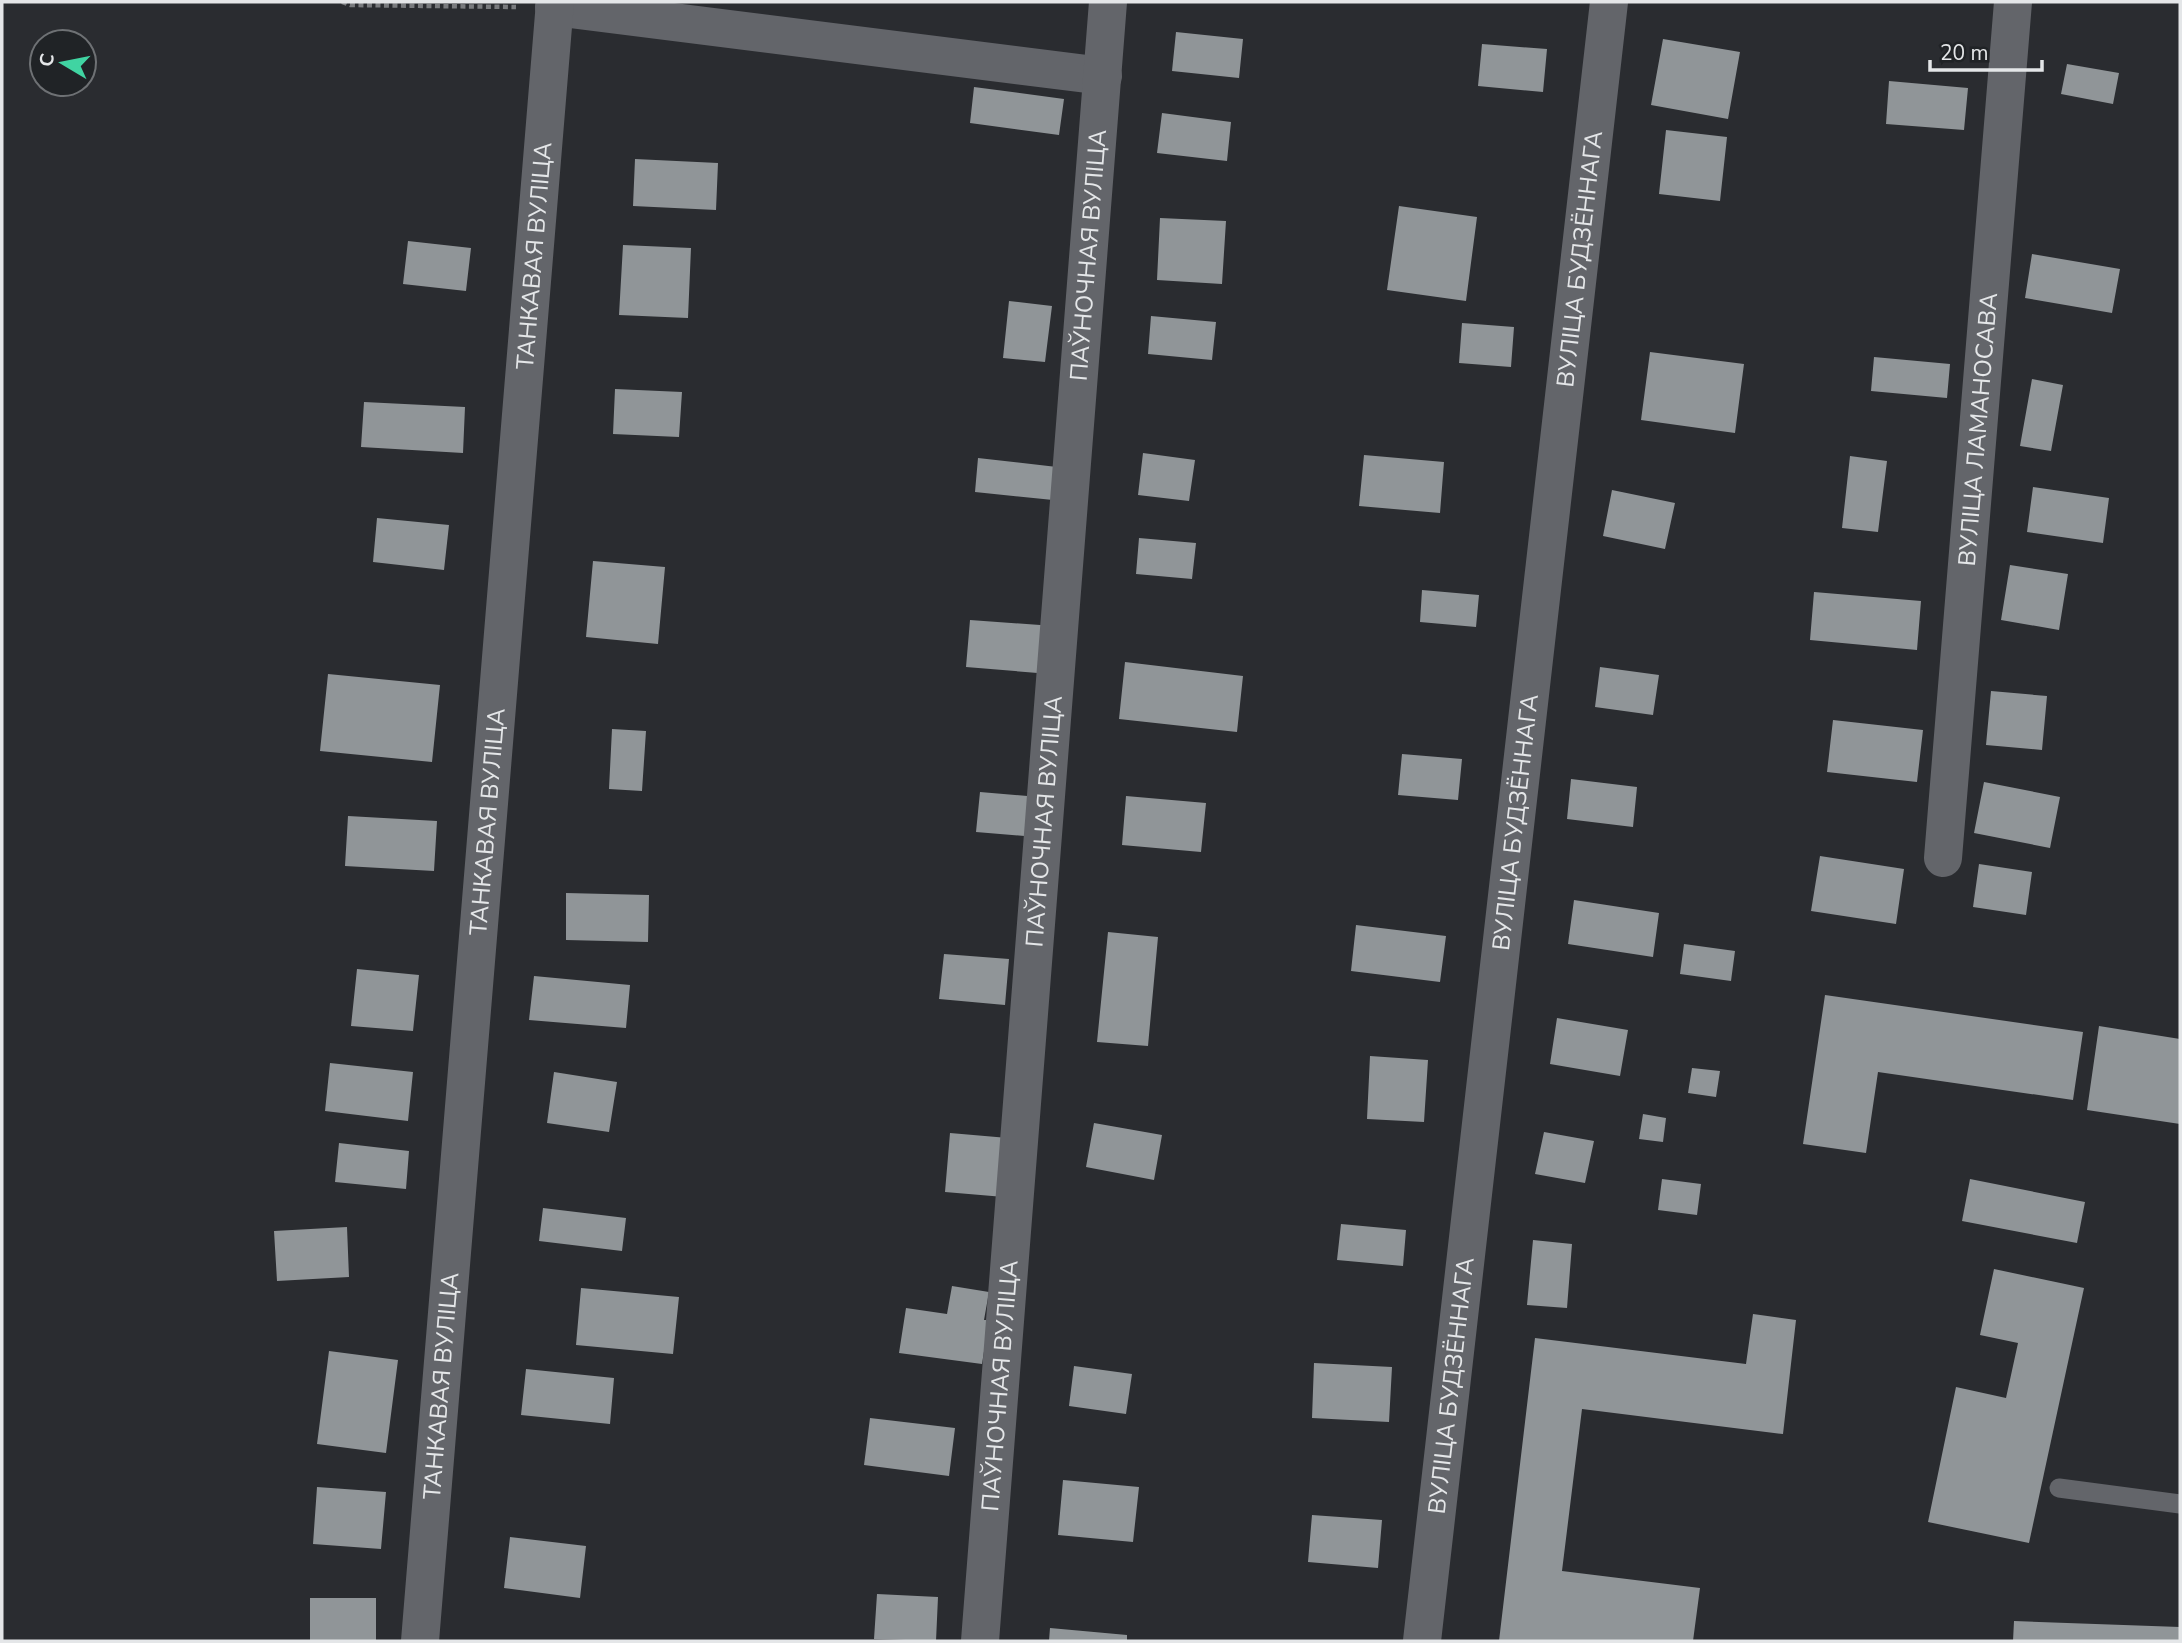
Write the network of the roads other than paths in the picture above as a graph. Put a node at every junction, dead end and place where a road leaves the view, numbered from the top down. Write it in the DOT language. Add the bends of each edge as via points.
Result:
graph roads {
  1 [pos="1108,2"];
  2 [pos="1609,2"];
  3 [pos="2013,2"];
  4 [pos="554,5"];
  5 [pos="1103,76"];
  6 [pos="1943,858"];
  7 [pos="2059,1488"];
  8 [pos="2180,1504"];
  9 [pos="420,1641"];
  10 [pos="980,1641"];
  11 [pos="1422,1641"];
  1 -- 5 [label="street, ПАЎНОЧНАЯ ВУЛІЦА"];
  2 -- 11 [label="street, ВУЛІЦА БУДЗЁННАГА"];
  3 -- 6 [label="street, ВУЛІЦА ЛАМАНОСАВА"];
  4 -- 5 [label="street"];
  4 -- 9 [label="street, ТАНКАВАЯ ВУЛІЦА"];
  5 -- 10 [label="street, ПАЎНОЧНАЯ ВУЛІЦА"];
  7 -- 8 [label="lane"];
}
